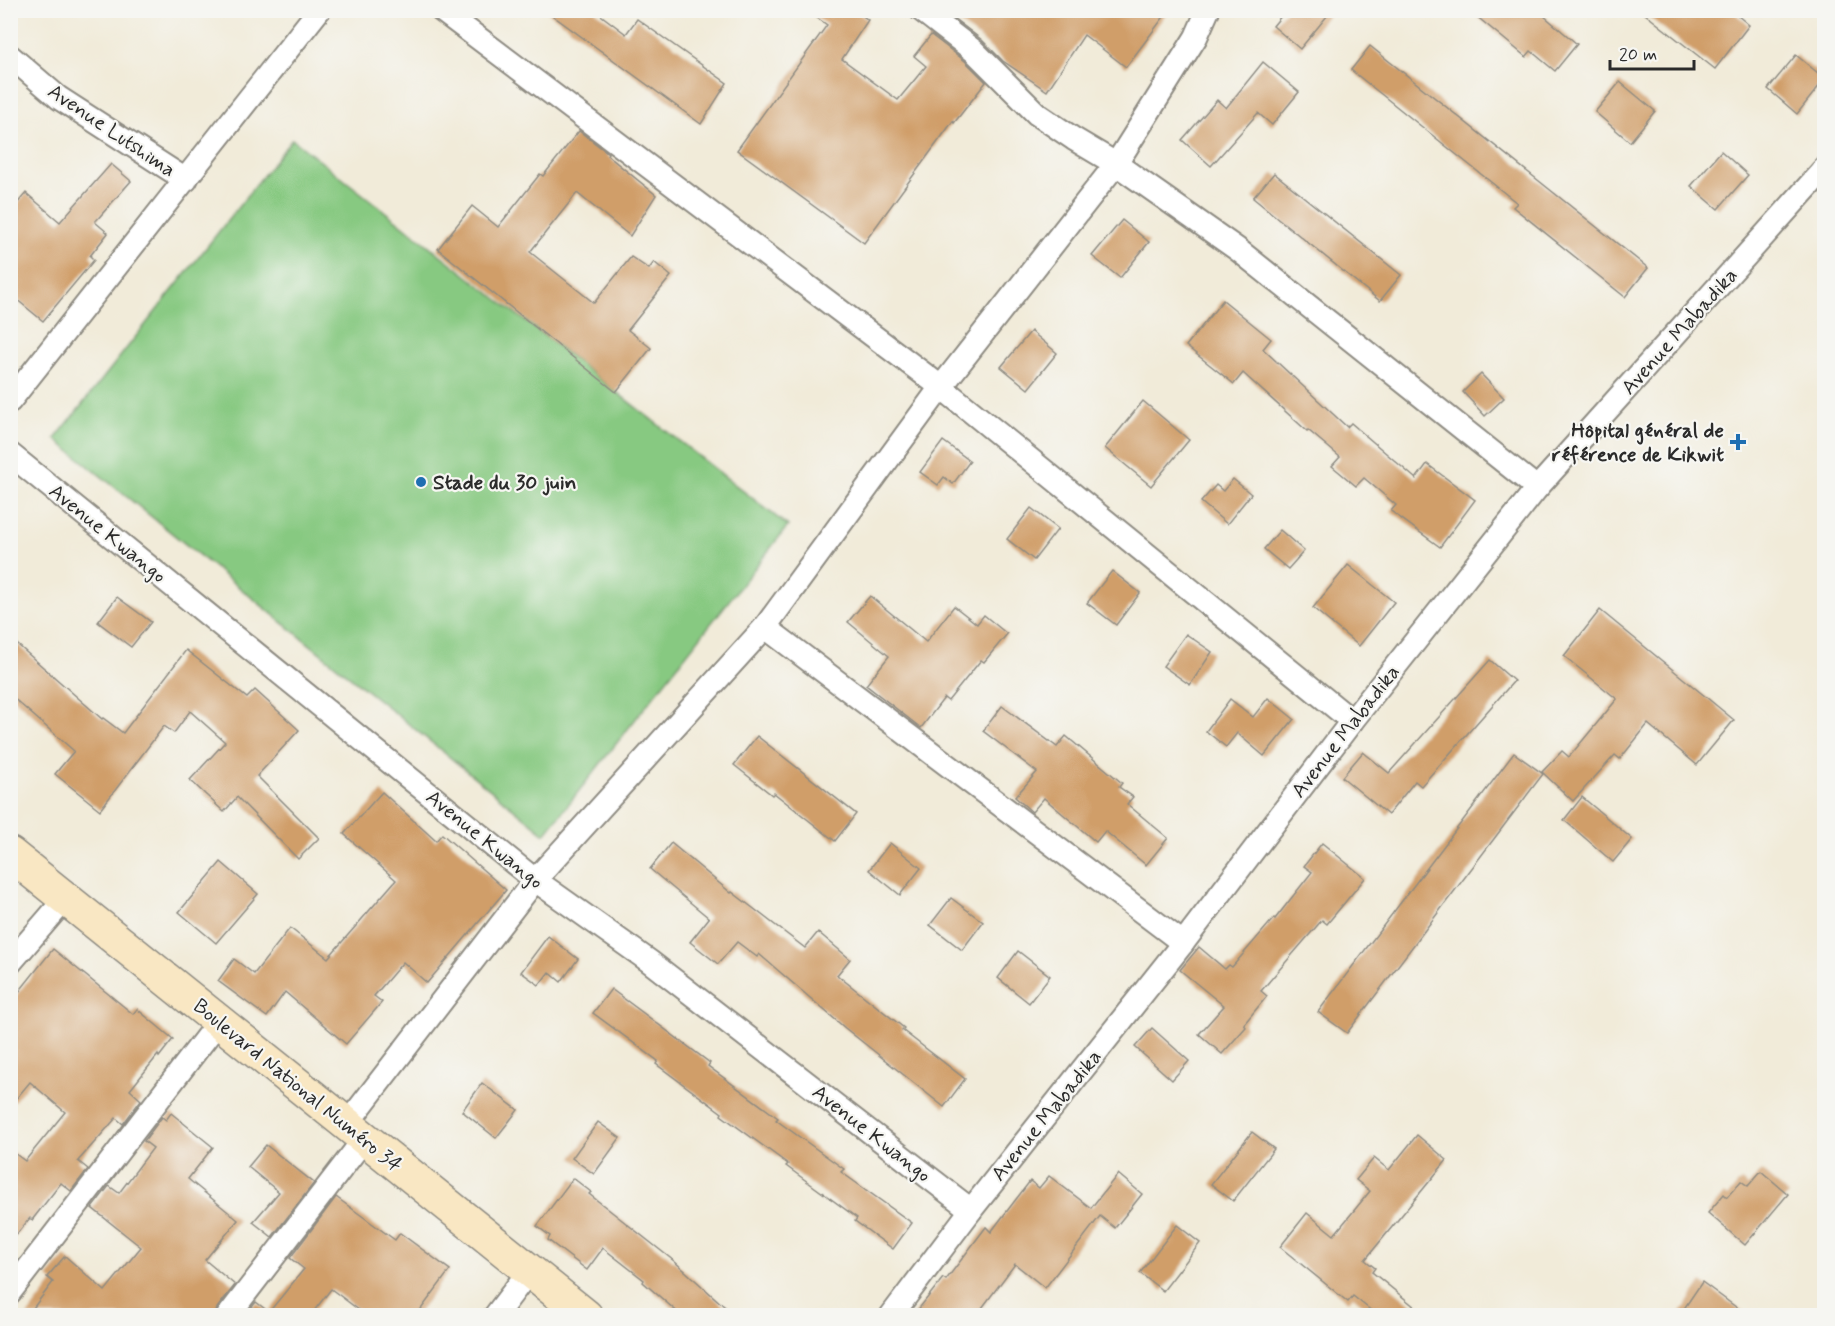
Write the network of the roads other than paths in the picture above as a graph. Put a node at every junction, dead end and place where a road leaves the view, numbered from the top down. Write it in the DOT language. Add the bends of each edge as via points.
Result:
graph roads {
  1 [pos="320,10"];
  2 [pos="441,10"];
  3 [pos="921,10"];
  4 [pos="1208,10"];
  5 [pos="10,56"];
  6 [pos="1116,164"];
  7 [pos="1824,169"];
  8 [pos="186,180"];
  9 [pos="941,387"];
  10 [pos="10,401"];
  11 [pos="10,454"];
  12 [pos="1537,488"];
  13 [pos="765,627"];
  14 [pos="1352,721"];
  15 [pos="10,854"];
  16 [pos="535,880"];
  17 [pos="66,898"];
  18 [pos="1183,943"];
  19 [pos="10,963"];
  20 [pos="219,1021"];
  21 [pos="356,1131"];
  22 [pos="971,1210"];
  23 [pos="530,1270"];
  24 [pos="10,1292"];
  25 [pos="228,1316"];
  26 [pos="495,1316"];
  27 [pos="586,1316"];
  28 [pos="891,1316"];
  1 -- 8 [label="street"];
  2 -- 9 [label="street"];
  3 -- 6 [label="street" via="974,51 1037,114"];
  4 -- 6 [label="street" via="1196,37"];
  5 -- 8 [label="street, Avenue Lutshima" via="59,98"];
  6 -- 9 [label="street"];
  6 -- 12 [label="street" via="1237,249"];
  7 -- 12 [label="street, Avenue Mabadika"];
  8 -- 10 [label="street"];
  9 -- 13 [label="street"];
  9 -- 14 [label="street"];
  11 -- 16 [label="street, Avenue Kwango"];
  12 -- 14 [label="street, Avenue Mabadika"];
  13 -- 16 [label="street"];
  13 -- 18 [label="street"];
  14 -- 18 [label="street, Avenue Mabadika"];
  15 -- 17 [label="main road, Boulevard National Numéro 34"];
  16 -- 21 [label="street"];
  16 -- 22 [label="street, Avenue Kwango" via="649,961"];
  17 -- 19 [label="street"];
  17 -- 20 [label="main road, Boulevard National Numéro 34"];
  18 -- 22 [label="street, Avenue Mabadika"];
  20 -- 21 [label="main road, Boulevard National Numéro 34"];
  20 -- 24 [label="street"];
  21 -- 23 [label="main road, Boulevard National Numéro 34"];
  21 -- 25 [label="street"];
  22 -- 28 [label="street, Avenue Mabadika"];
  23 -- 26 [label="street"];
  23 -- 27 [label="main road, Boulevard National Numéro 34"];
}
